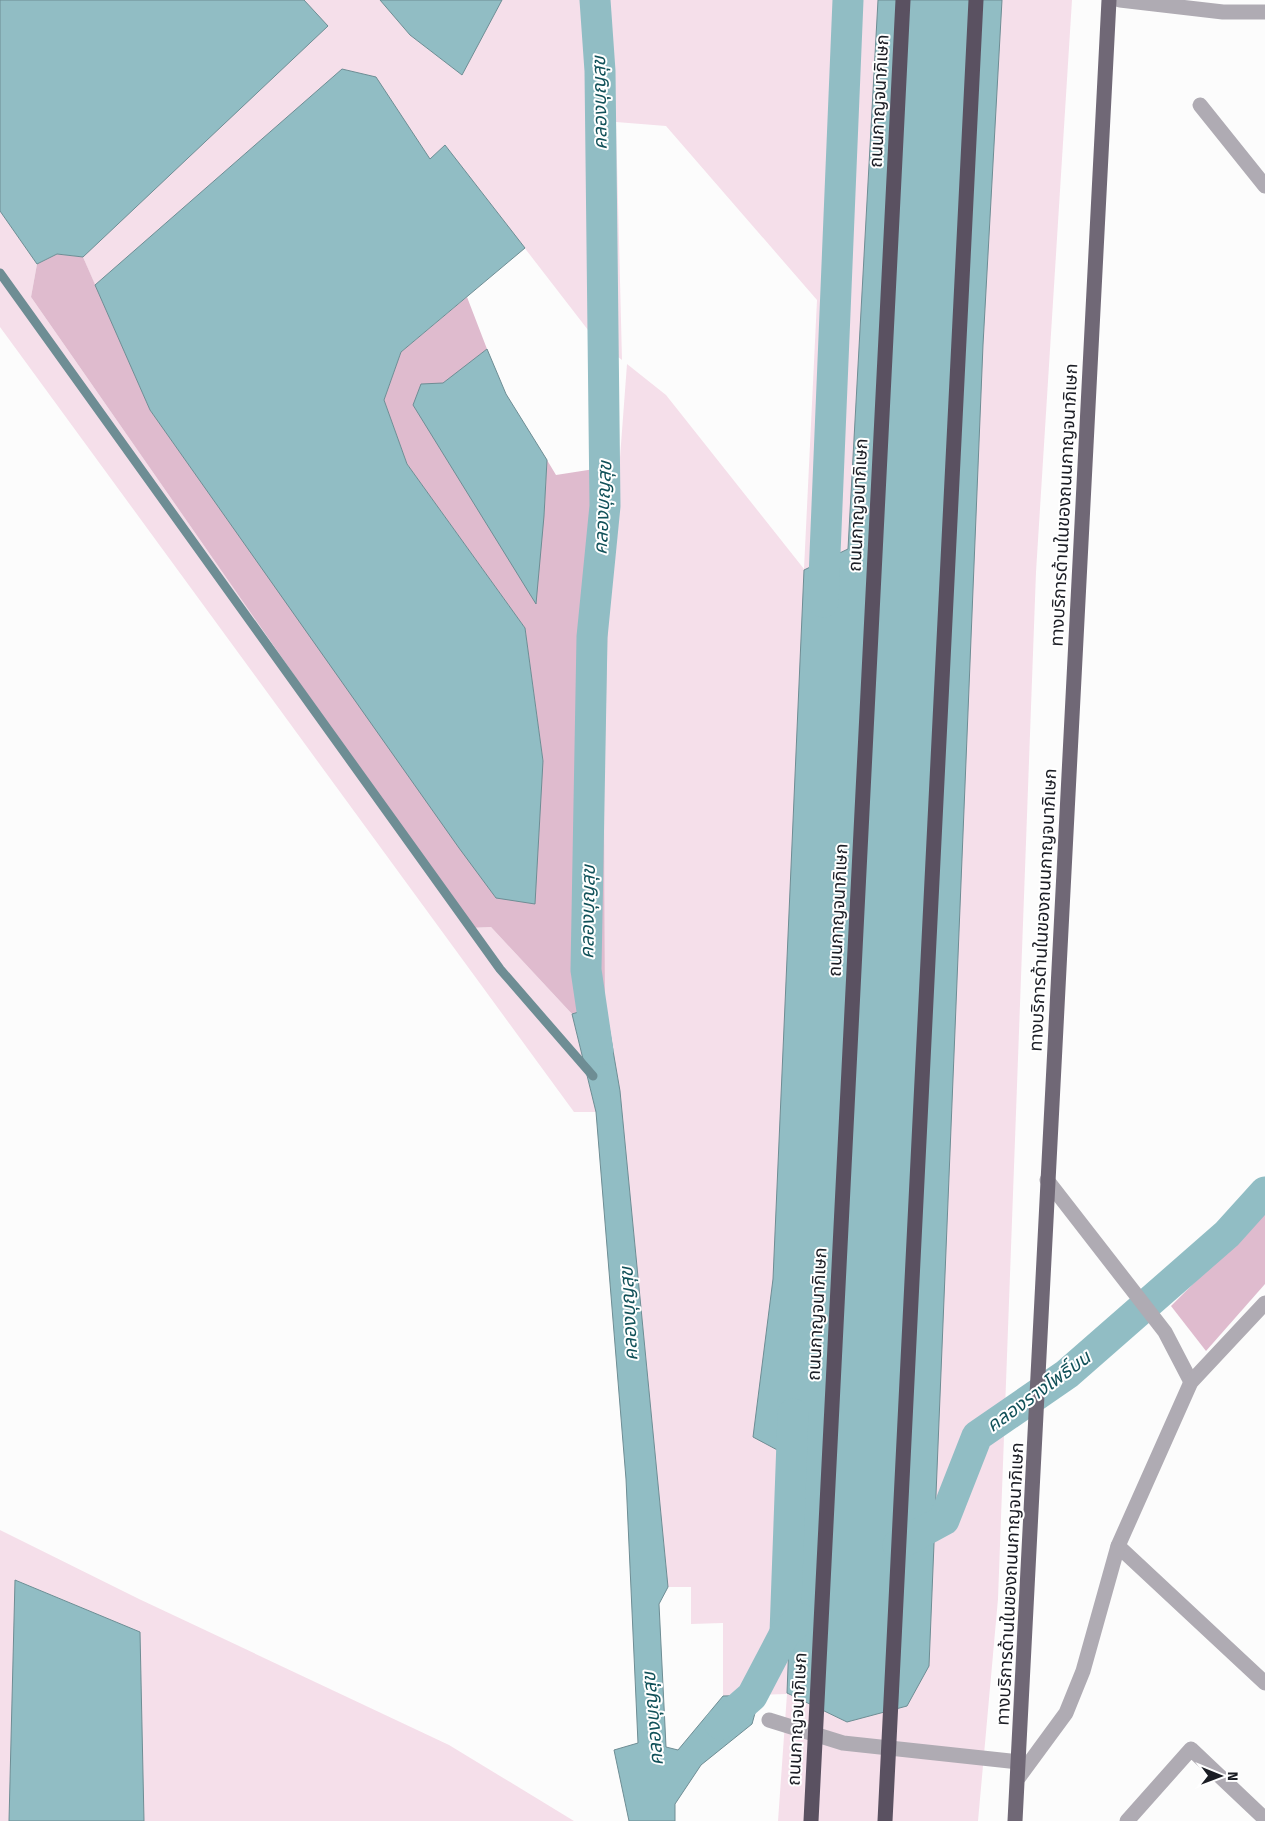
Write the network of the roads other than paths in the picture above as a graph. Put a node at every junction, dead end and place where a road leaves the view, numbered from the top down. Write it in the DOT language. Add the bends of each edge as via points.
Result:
graph roads {
  1 [pos="902,0"];
  2 [pos="976,0"];
  3 [pos="1109,0"];
  4 [pos="1120,0"];
  5 [pos="1265,12"];
  6 [pos="1200,105"];
  7 [pos="1265,186"];
  8 [pos="1047,1180"];
  9 [pos="1265,1303"];
  10 [pos="1191,1382"];
  11 [pos="1118,1546"];
  12 [pos="1265,1683"];
  13 [pos="769,1720"];
  14 [pos="1019,1770"];
  15 [pos="1265,1818"];
  16 [pos="811,1821"];
  17 [pos="885,1821"];
  18 [pos="1015,1821"];
  19 [pos="1128,1821"];
  1 -- 16 [label="highway, ถนนกาญจนาภิเษก, bridge"];
  2 -- 17 [label="highway, bridge"];
  3 -- 8 [label="main road, ทางบริการด้านในของถนนกาญจนาภิเษก"];
  4 -- 5 [label="street" via="1224,12"];
  6 -- 7 [label="street"];
  8 -- 10 [label="street" via="1165,1332"];
  8 -- 14 [label="main road, ทางบริการด้านในของถนนกาญจนาภิเษก"];
  9 -- 10 [label="street"];
  10 -- 11 [label="street"];
  11 -- 12 [label="street"];
  11 -- 14 [label="street" via="1083,1672 1066,1713"];
  13 -- 14 [label="street" via="843,1743"];
  14 -- 18 [label="main road, ทางบริการด้านในของถนนกาญจนาภิเษก"];
  15 -- 19 [label="street" via="1191,1749"];
}
